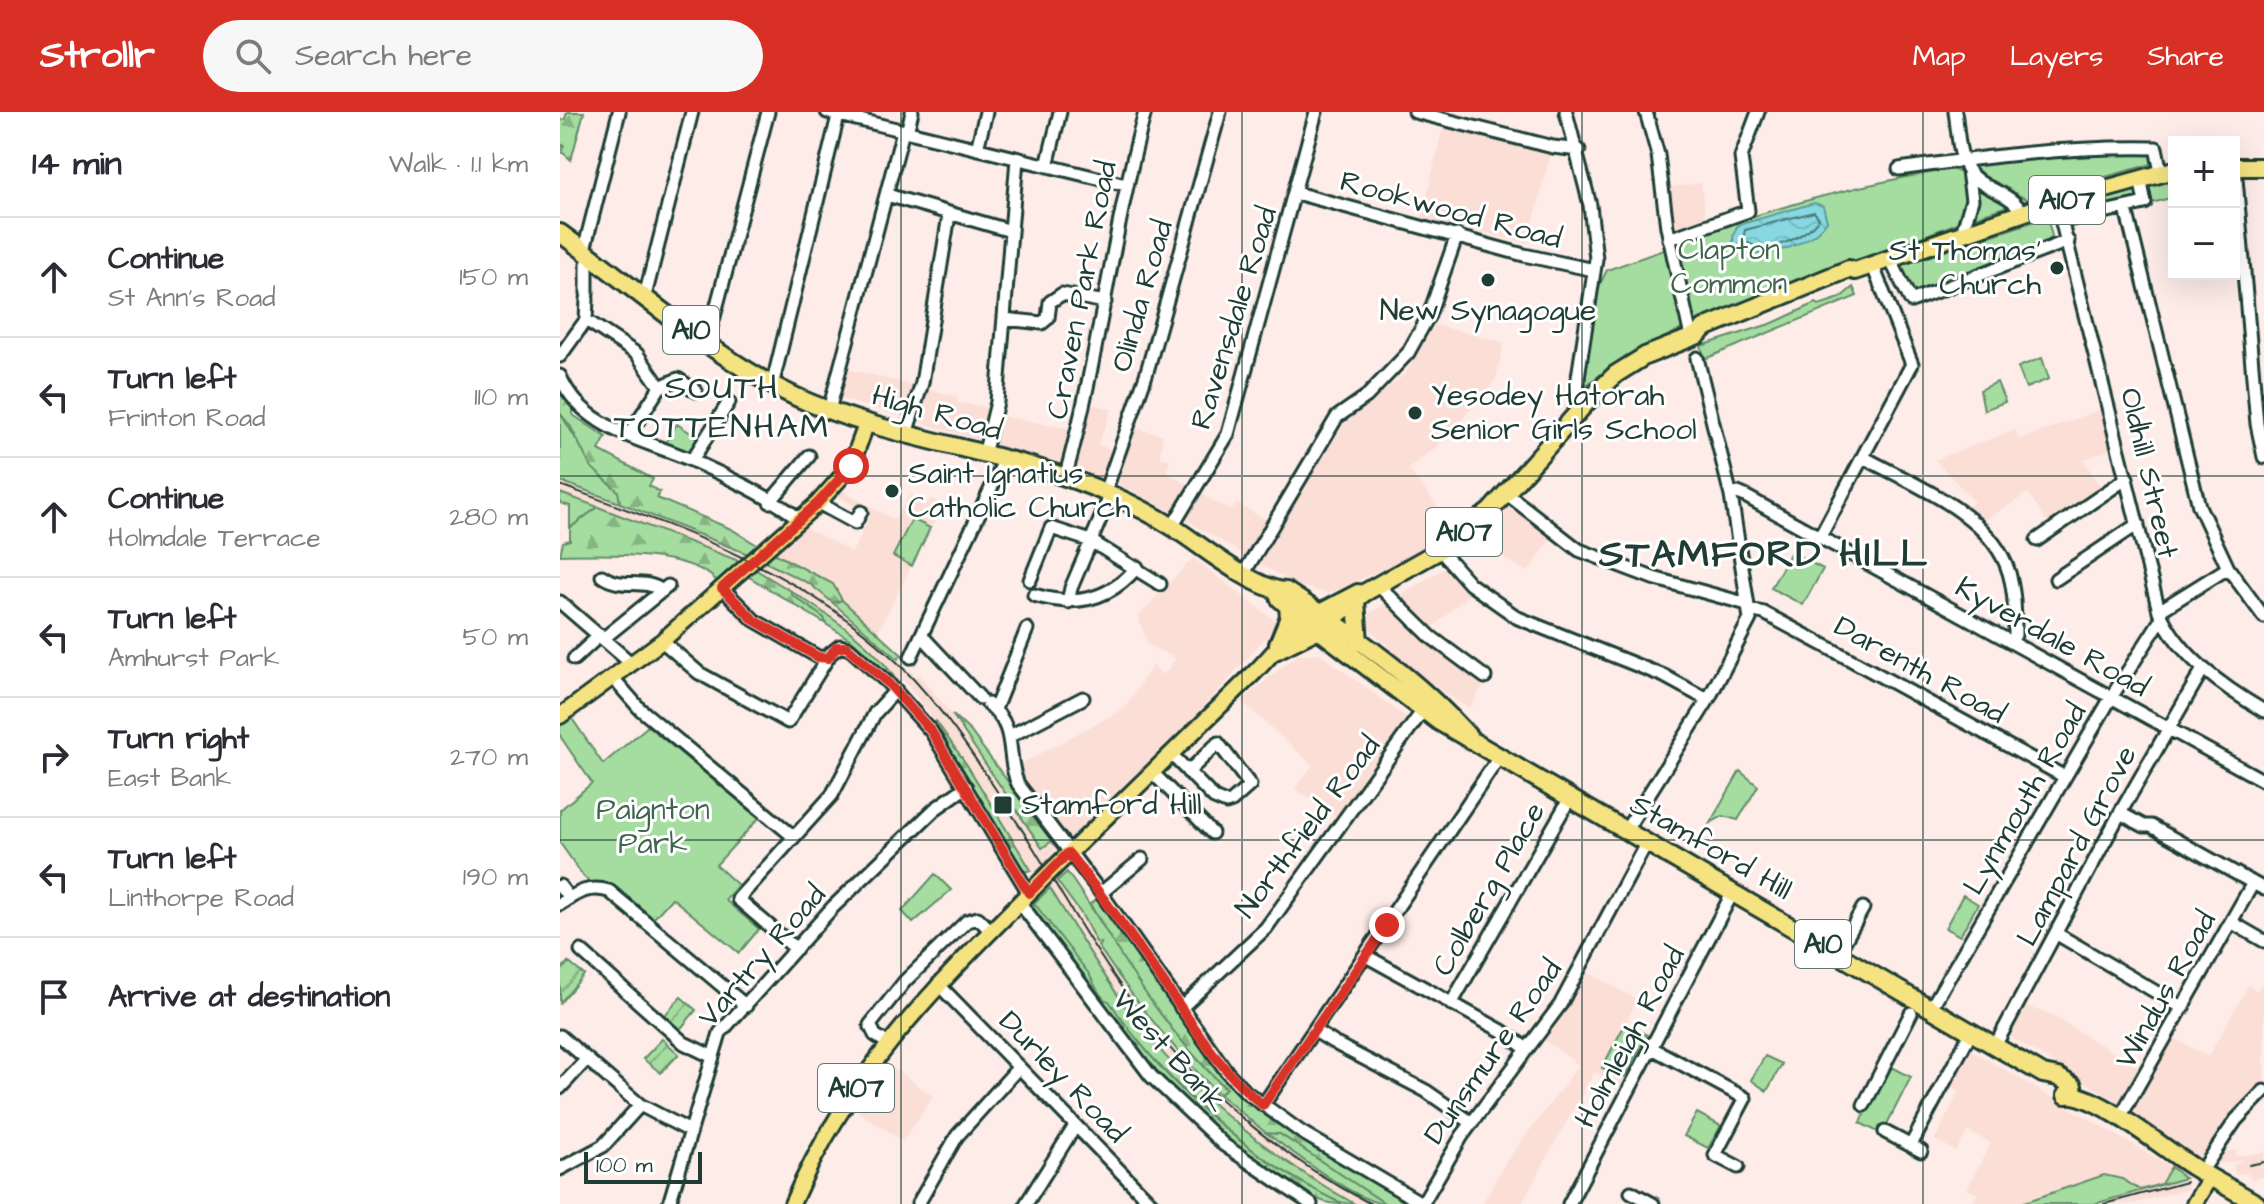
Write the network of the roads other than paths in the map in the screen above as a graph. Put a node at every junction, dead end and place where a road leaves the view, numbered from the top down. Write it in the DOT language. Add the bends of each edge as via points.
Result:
graph roads {
  1 [pos="619,112"];
  2 [pos="692,112"];
  3 [pos="768,112"];
  4 [pos="912,112"];
  5 [pos="986,112"];
  6 [pos="1060,112"];
  7 [pos="1145,112"];
  8 [pos="1220,112"];
  9 [pos="1316,112"];
  10 [pos="1415,112"];
  11 [pos="1566,112"];
  12 [pos="1646,112"];
  13 [pos="1758,112"];
  14 [pos="1955,112"];
  15 [pos="835,113"];
  16 [pos="905,132"];
  17 [pos="977,149"];
  18 [pos="1579,150"];
  19 [pos="1017,159"];
  20 [pos="1966,165"];
  21 [pos="1047,166"];
  22 [pos="2240,167"];
  23 [pos="2264,167"];
  24 [pos="1899,169"];
  25 [pos="2167,171"];
  26 [pos="2140,178"];
  27 [pos="1126,185"];
  28 [pos="1296,193"];
  29 [pos="887,195"];
  30 [pos="2057,203"];
  31 [pos="2239,208"];
  32 [pos="2126,209"];
  33 [pos="2022,213"];
  34 [pos="949,215"];
  35 [pos="2063,221"];
  36 [pos="1011,231"];
  37 [pos="560,233"];
  38 [pos="1962,233"];
  39 [pos="1457,235"];
  40 [pos="1669,239"];
  41 [pos="2068,241"];
  42 [pos="588,253"];
  43 [pos="1889,257"];
  44 [pos="1872,264"];
  45 [pos="1594,270"];
  46 [pos="645,296"];
  47 [pos="1105,302"];
  48 [pos="1004,319"];
  49 [pos="586,320"];
  50 [pos="1694,336"];
  51 [pos="705,339"];
  52 [pos="560,356"];
  53 [pos="1697,358"];
  54 [pos="560,376"];
  55 [pos="772,386"];
  56 [pos="660,387"];
  57 [pos="696,391"];
  58 [pos="729,402"];
  59 [pos="1587,402"];
  60 [pos="829,410"];
  61 [pos="867,422"];
  62 [pos="629,434"];
  63 [pos="906,434"];
  64 [pos="984,455"];
  65 [pos="809,456"];
  66 [pos="1863,457"];
  67 [pos="2264,457"];
  68 [pos="692,460"];
  69 [pos="1004,461"];
  70 [pos="1065,478"];
  71 [pos="2127,478"];
  72 [pos="1108,493"];
  73 [pos="1507,494"];
  74 [pos="1731,496"];
  75 [pos="770,502"];
  76 [pos="818,503"];
  77 [pos="861,512"];
  78 [pos="800,520"];
  79 [pos="2138,524"];
  80 [pos="1172,527"];
  81 [pos="1820,537"];
  82 [pos="2037,540"];
  83 [pos="1091,541"];
  84 [pos="1440,550"];
  85 [pos="1137,567"];
  86 [pos="2228,568"];
  87 [pos="1244,573"];
  88 [pos="602,576"];
  89 [pos="2056,579"];
  90 [pos="1030,580"];
  91 [pos="1160,584"];
  92 [pos="722,588"];
  93 [pos="1362,593"];
  94 [pos="1034,595"];
  95 [pos="1287,598"];
  96 [pos="560,602"];
  97 [pos="1068,602"];
  98 [pos="1748,607"];
  99 [pos="2161,614"];
  100 [pos="2264,617"];
  101 [pos="1319,621"];
  102 [pos="1027,629"];
  103 [pos="922,636"];
  104 [pos="602,637"];
  105 [pos="2012,640"];
  106 [pos="662,641"];
  107 [pos="1359,642"];
  108 [pos="1276,648"];
  109 [pos="911,657"];
  110 [pos="828,658"];
  111 [pos="574,659"];
  112 [pos="632,664"];
  113 [pos="2203,669"];
  114 [pos="1485,677"];
  115 [pos="613,678"];
  116 [pos="1393,678"];
  117 [pos="896,690"];
  118 [pos="2112,696"];
  119 [pos="1083,698"];
  120 [pos="1708,700"];
  121 [pos="988,703"];
  122 [pos="1427,705"];
  123 [pos="2264,711"];
  124 [pos="560,716"];
  125 [pos="2167,730"];
  126 [pos="1010,736"];
  127 [pos="1171,754"];
  128 [pos="1500,756"];
  129 [pos="1152,772"];
  130 [pos="1188,772"];
  131 [pos="2065,777"];
  132 [pos="2264,781"];
  133 [pos="966,787"];
  134 [pos="1570,798"];
  135 [pos="2120,813"];
  136 [pos="1626,830"];
  137 [pos="1212,833"];
  138 [pos="794,837"];
  139 [pos="1647,842"];
  140 [pos="1068,853"];
  141 [pos="1142,859"];
  142 [pos="560,886"];
  143 [pos="2258,886"];
  144 [pos="1733,892"];
  145 [pos="1101,893"];
  146 [pos="1024,898"];
  147 [pos="564,901"];
  148 [pos="1863,908"];
  149 [pos="2231,922"];
  150 [pos="991,931"];
  151 [pos="2057,934"];
  152 [pos="2264,941"];
  153 [pos="796,949"];
  154 [pos="581,951"];
  155 [pos="1838,953"];
  156 [pos="1366,956"];
  157 [pos="938,984"];
  158 [pos="1451,1004"];
  159 [pos="746,1006"];
  160 [pos="1181,1008"];
  161 [pos="1931,1008"];
  162 [pos="2183,1008"];
  163 [pos="1911,1013"];
  164 [pos="1315,1031"];
  165 [pos="1971,1032"];
  166 [pos="560,1036"];
  167 [pos="887,1043"];
  168 [pos="1995,1046"];
  169 [pos="1650,1047"];
  170 [pos="1527,1049"];
  171 [pos="711,1056"];
  172 [pos="587,1059"];
  173 [pos="1019,1067"];
  174 [pos="560,1088"];
  175 [pos="2264,1091"];
  176 [pos="640,1105"];
  177 [pos="1263,1105"];
  178 [pos="1864,1105"];
  179 [pos="2119,1119"];
  180 [pos="1472,1123"];
  181 [pos="1075,1126"];
  182 [pos="690,1131"];
  183 [pos="1885,1132"];
  184 [pos="1738,1167"];
  185 [pos="560,1169"];
  186 [pos="2206,1175"];
  187 [pos="1631,1192"];
  188 [pos="1421,1203"];
  189 [pos="1650,1203"];
  190 [pos="669,1204"];
  191 [pos="792,1204"];
  192 [pos="918,1204"];
  193 [pos="1026,1204"];
  194 [pos="1152,1204"];
  195 [pos="1311,1204"];
  196 [pos="1569,1204"];
  197 [pos="2194,1204"];
  198 [pos="2257,1204"];
  1 -- 42 [label="street"];
  2 -- 46 [label="street"];
  3 -- 51 [label="street"];
  4 -- 16 [label="street"];
  5 -- 17 [label="street"];
  6 -- 21 [label="street"];
  7 -- 27 [label="street, Craven Park Road"];
  8 -- 72 [label="street, Olinda Road"];
  9 -- 28 [label="street, Ravensdale Road"];
  10 -- 18 [label="street"];
  11 -- 18 [label="street"];
  12 -- 40 [label="street" via="1658,155"];
  13 -- 40 [label="street" via="1741,157 1748,211"];
  14 -- 20 [label="street"];
  15 -- 16 [label="street"];
  15 -- 55 [label="street"];
  16 -- 17 [label="street"];
  16 -- 29 [label="street"];
  17 -- 19 [label="street"];
  18 -- 45 [label="street" via="1590,205"];
  19 -- 21 [label="street"];
  19 -- 36 [label="street"];
  20 -- 24 [label="street"];
  20 -- 25 [label="street" via="2052,150 2156,148"];
  20 -- 33 [label="street" via="1984,185 2018,204"];
  20 -- 38 [label="street" via="1972,200"];
  21 -- 27 [label="street"];
  22 -- 23 [label="highway"];
  25 -- 26 [label="highway, A107"];
  26 -- 30 [label="highway, A107"];
  26 -- 32 [label="street" via="2145,203"];
  27 -- 47 [label="street, Craven Park Road"];
  28 -- 39 [label="street, Rookwood Road"];
  28 -- 80 [label="street, Ravensdale Road" via="1228,434"];
  29 -- 34 [label="street"];
  29 -- 60 [label="street"];
  30 -- 33 [label="highway, A107"];
  30 -- 35 [label="street, Oldhill Street"];
  31 -- 67 [label="street"];
  32 -- 35 [label="street"];
  32 -- 86 [label="street" via="2199,506"];
  33 -- 38 [label="highway, A107"];
  34 -- 36 [label="street"];
  34 -- 63 [label="street" via="922,383"];
  35 -- 41 [label="street, Oldhill Street"];
  36 -- 48 [label="street"];
  37 -- 42 [label="highway, High Road / A10"];
  38 -- 43 [label="highway, A107"];
  39 -- 45 [label="street, Rookwood Road"];
  39 -- 87 [label="street" via="1429,315 1408,353 1367,396 1337,417"];
  40 -- 50 [label="street"];
  41 -- 43 [label="street" via="1911,301"];
  41 -- 71 [label="street, Oldhill Street"];
  42 -- 46 [label="highway, High Road / A10"];
  42 -- 49 [label="street"];
  43 -- 44 [label="highway, A107"];
  44 -- 50 [label="highway, A107"];
  44 -- 66 [label="street" via="1912,364"];
  45 -- 59 [label="street" via="1578,390"];
  46 -- 51 [label="highway, High Road / A10"];
  47 -- 48 [label="street" via="1062,294 1050,302 1042,323"];
  47 -- 70 [label="street, Craven Park Road"];
  48 -- 64 [label="street" via="997,402"];
  49 -- 52 [label="street"];
  49 -- 56 [label="street" via="637,354"];
  50 -- 59 [label="highway, A107" via="1631,365"];
  51 -- 55 [label="highway, High Road / A10"];
  53 -- 74 [label="street"];
  54 -- 62 [label="street" via="579,407 615,431"];
  55 -- 60 [label="highway, High Road / A10"];
  56 -- 57 [label="street" via="678,379"];
  56 -- 62 [label="street"];
  58 -- 68 [label="street"];
  59 -- 73 [label="highway, A107"];
  60 -- 61 [label="highway, High Road / A10"];
  61 -- 63 [label="highway, High Road / A10"];
  61 -- 76 [label="main road" via="851,466"];
  62 -- 68 [label="street"];
  63 -- 64 [label="highway, High Road / A10"];
  64 -- 69 [label="highway, High Road / A10"];
  65 -- 75 [label="street"];
  66 -- 81 [label="street"];
  66 -- 105 [label="street" via="1951,508 1995,545 2011,583"];
  68 -- 75 [label="street"];
  69 -- 70 [label="highway, High Road / A10"];
  69 -- 103 [label="street"];
  70 -- 72 [label="highway, Stamford Hill / A10"];
  71 -- 79 [label="street, Oldhill Street"];
  71 -- 82 [label="street"];
  72 -- 80 [label="highway, Stamford Hill / A10"];
  72 -- 83 [label="street, Olinda Road"];
  73 -- 84 [label="highway, A107"];
  73 -- 98 [label="street, Darenth Road" via="1579,550"];
  74 -- 81 [label="street, Kyverdale Road" via="1745,496"];
  74 -- 98 [label="street"];
  75 -- 78 [label="street"];
  76 -- 77 [label="street" via="855,523"];
  76 -- 78 [label="main road"];
  78 -- 92 [label="main road"];
  79 -- 89 [label="street"];
  79 -- 99 [label="street, Oldhill Street"];
  80 -- 87 [label="highway, Stamford Hill / A10"];
  81 -- 105 [label="street, Kyverdale Road"];
  83 -- 85 [label="street"];
  83 -- 90 [label="street" via="1051,528"];
  83 -- 97 [label="street, Olinda Road"];
  84 -- 93 [label="highway, A107"];
  84 -- 120 [label="street" via="1470,584 1518,618 1664,676"];
  85 -- 91 [label="street"];
  85 -- 97 [label="street" via="1103,595"];
  86 -- 99 [label="street, Lynmouth Road"];
  86 -- 100 [label="street"];
  87 -- 95 [label="highway, Stamford Hill / A10"];
  88 -- 104 [label="street" via="613,584 665,588"];
  92 -- 106 [label="main road"];
  92 -- 110 [label="street" via="754,620"];
  93 -- 95 [label="highway, A107"];
  93 -- 101 [label="highway, A107"];
  93 -- 107 [label="highway"];
  93 -- 114 [label="street"];
  94 -- 97 [label="street"];
  95 -- 101 [label="highway, Stamford Hill / A10"];
  95 -- 108 [label="highway" via="1289,617"];
  96 -- 104 [label="street"];
  98 -- 120 [label="street" via="1747,630"];
  98 -- 131 [label="street, Darenth Road"];
  99 -- 113 [label="street, Oldhill Street"];
  99 -- 118 [label="street, Lynmouth Road"];
  101 -- 107 [label="highway, Stamford Hill / A10"];
  101 -- 108 [label="main road, A107"];
  101 -- 116 [label="highway, Stamford Hill / A10"];
  102 -- 121 [label="street"];
  103 -- 109 [label="street"];
  103 -- 121 [label="street"];
  104 -- 111 [label="street"];
  104 -- 112 [label="street"];
  105 -- 118 [label="street, Kyverdale Road"];
  106 -- 110 [label="street" via="699,673 788,722"];
  106 -- 112 [label="main road"];
  107 -- 116 [label="highway, Stamford Hill / A10"];
  108 -- 127 [label="main road, A107"];
  110 -- 117 [label="street, West Bank" via="833,650 850,649"];
  112 -- 115 [label="main road"];
  113 -- 123 [label="street, Oldhill Street"];
  113 -- 125 [label="street, Lampard Grove"];
  115 -- 124 [label="main road"];
  115 -- 138 [label="street" via="640,709"];
  116 -- 122 [label="highway, Stamford Hill / A10"];
  117 -- 133 [label="street, West Bank" via="931,731"];
  117 -- 138 [label="street" via="875,713 832,795"];
  118 -- 125 [label="street, Kyverdale Road"];
  118 -- 131 [label="street, Lynmouth Road"];
  119 -- 126 [label="street"];
  120 -- 136 [label="street"];
  121 -- 126 [label="street"];
  122 -- 128 [label="highway, Stamford Hill / A10"];
  122 -- 160 [label="street, Northfield Road" via="1275,917"];
  125 -- 132 [label="street, Kyverdale Road"];
  125 -- 135 [label="street, Lampard Grove"];
  126 -- 140 [label="street" via="1013,774"];
  127 -- 129 [label="main road, A107"];
  127 -- 130 [label="street"];
  128 -- 134 [label="highway, Stamford Hill / A10"];
  128 -- 156 [label="street"];
  129 -- 137 [label="street"];
  129 -- 140 [label="main road, A107"];
  130 -- 130 [label="street" via="1226,803 1250,785 1218,743"];
  131 -- 161 [label="street, Lynmouth Road"];
  133 -- 146 [label="street, West Bank"];
  133 -- 153 [label="street, Vartry Road" via="903,838"];
  134 -- 136 [label="highway, Stamford Hill / A10"];
  134 -- 158 [label="street, Colberg Place"];
  135 -- 143 [label="street"];
  135 -- 151 [label="street, Lampard Grove"];
  136 -- 139 [label="highway, Stamford Hill / A10"];
  138 -- 153 [label="street" via="738,899"];
  139 -- 144 [label="highway, Stamford Hill / A10"];
  139 -- 170 [label="street, Dunsmure Road" via="1560,1005"];
  140 -- 145 [label="street"];
  140 -- 146 [label="main road, A107, bridge"];
  141 -- 145 [label="street"];
  142 -- 147 [label="street"];
  143 -- 149 [label="street, Windus Road"];
  144 -- 155 [label="highway, Stamford Hill / A10"];
  144 -- 169 [label="street, Holmleigh Road"];
  145 -- 160 [label="street"];
  146 -- 150 [label="main road, A107"];
  146 -- 195 [label="street, West Bank" via="1151,1076 1224,1145"];
  147 -- 159 [label="street" via="583,889 609,891"];
  148 -- 155 [label="street"];
  149 -- 152 [label="street"];
  149 -- 162 [label="street, Windus Road"];
  150 -- 157 [label="main road, A107"];
  150 -- 167 [label="street" via="978,918 967,921 905,981 870,1025"];
  151 -- 162 [label="street"];
  151 -- 168 [label="street, Lampard Grove"];
  153 -- 159 [label="street, Vartry Road"];
  154 -- 171 [label="street" via="684,1043"];
  155 -- 161 [label="highway, Stamford Hill / A10"];
  156 -- 158 [label="street"];
  156 -- 164 [label="street"];
  157 -- 167 [label="main road, A107"];
  157 -- 173 [label="street, Durley Road"];
  158 -- 170 [label="street"];
  159 -- 171 [label="street, Vartry Road" via="720,1033"];
  160 -- 177 [label="street" via="1227,1072"];
  161 -- 165 [label="highway, Stamford Hill / A10"];
  162 -- 179 [label="street, Windus Road"];
  163 -- 178 [label="street"];
  164 -- 177 [label="street"];
  164 -- 180 [label="street" via="1426,1091"];
  165 -- 168 [label="highway, Stamford Hill / A10"];
  165 -- 183 [label="street" via="1916,1148"];
  166 -- 172 [label="street"];
  167 -- 191 [label="main road, A107" via="832,1125"];
  168 -- 179 [label="highway, Stamford Hill / A10" via="2049,1077 2052,1086 2067,1095 2074,1093"];
  169 -- 184 [label="street" via="1745,1098 1713,1154"];
  169 -- 196 [label="street, Holmleigh Road"];
  170 -- 180 [label="street, Dunsmure Road"];
  171 -- 182 [label="street, Vartry Road"];
  172 -- 174 [label="street"];
  172 -- 176 [label="street"];
  173 -- 181 [label="street, Durley Road"];
  173 -- 192 [label="street" via="950,1146"];
  175 -- 186 [label="street" via="2236,1120"];
  176 -- 182 [label="street"];
  176 -- 185 [label="street" via="603,1146"];
  177 -- 188 [label="street"];
  179 -- 186 [label="highway, Stamford Hill / A10"];
  180 -- 188 [label="street, Dunsmure Road"];
  181 -- 193 [label="street"];
  181 -- 194 [label="street, Durley Road"];
  182 -- 190 [label="street, Vartry Road"];
  186 -- 197 [label="main road"];
  186 -- 198 [label="highway, Stamford Hill / A10"];
  187 -- 189 [label="street"];
}
